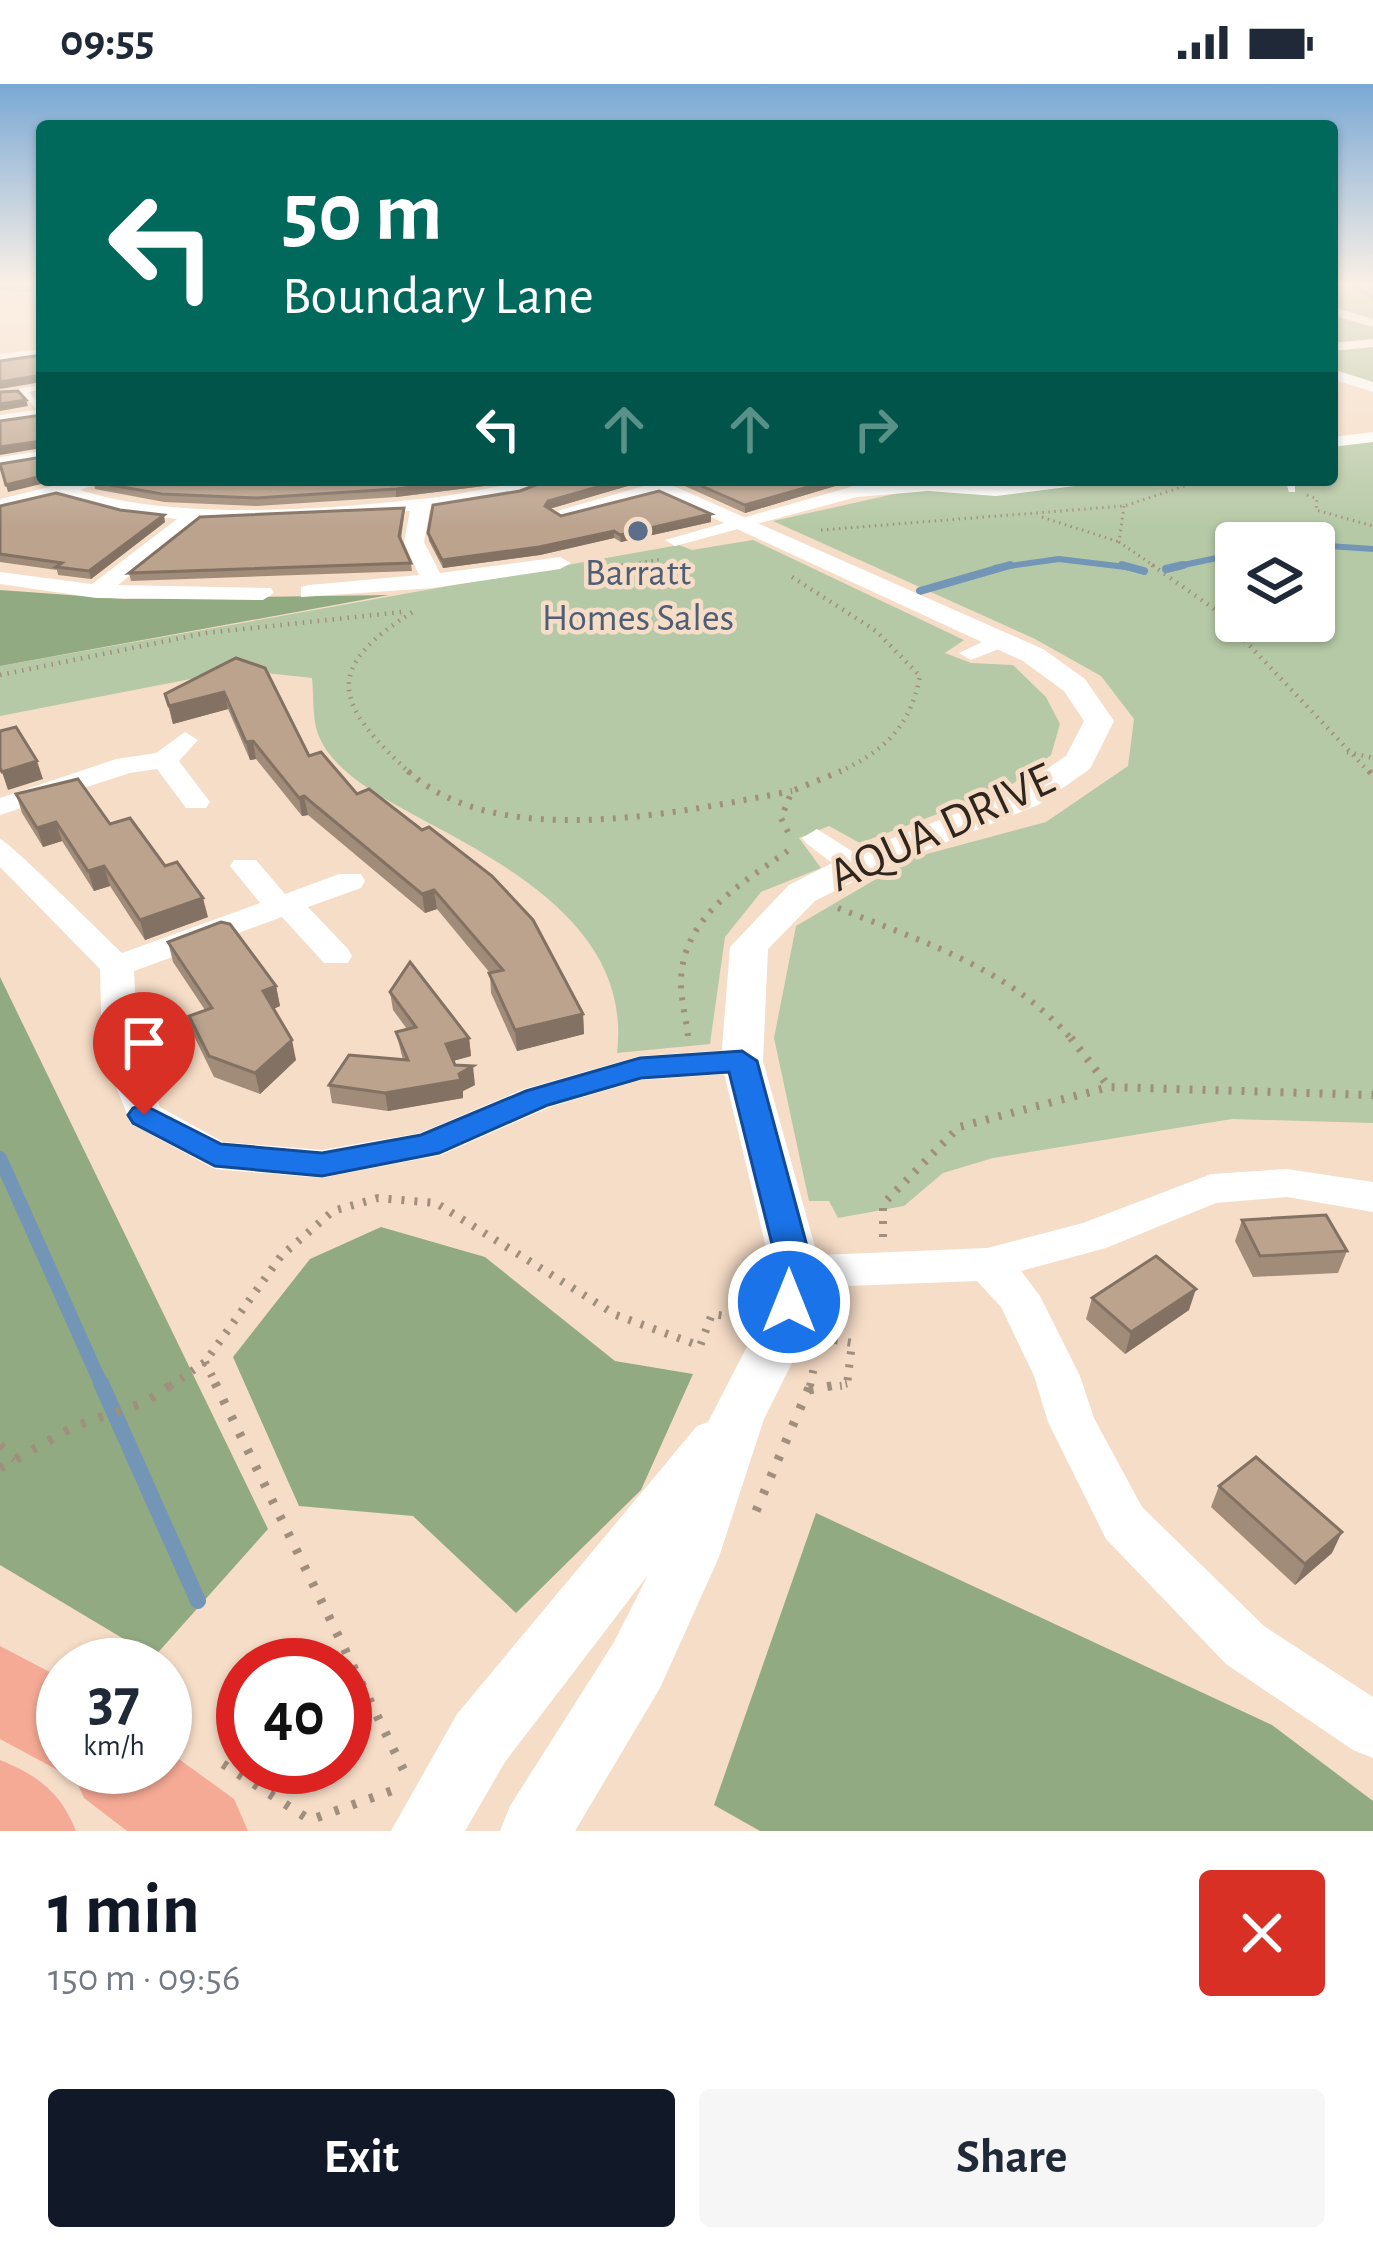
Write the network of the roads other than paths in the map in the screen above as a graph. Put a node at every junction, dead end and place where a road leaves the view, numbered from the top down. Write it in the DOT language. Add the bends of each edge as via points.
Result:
graph roads {
  1 [pos="1338,376"];
  2 [pos="1373,386"];
  3 [pos="36,388"];
  4 [pos="23,390"];
  5 [pos="0,394"];
  6 [pos="36,406"];
  7 [pos="36,415"];
  8 [pos="0,420"];
  9 [pos="1373,437"];
  10 [pos="1338,441"];
  11 [pos="36,457"];
  12 [pos="0,462"];
  13 [pos="74,486"];
  14 [pos="525,486"];
  15 [pos="646,486"];
  16 [pos="662,486"];
  17 [pos="904,486"];
  18 [pos="958,486"];
  19 [pos="1028,486"];
  20 [pos="58,490"];
  21 [pos="0,505"];
  22 [pos="421,506"];
  23 [pos="560,513"];
  24 [pos="193,516"];
  25 [pos="754,531"];
  26 [pos="675,540"];
  27 [pos="560,563"];
  28 [pos="0,578"];
  29 [pos="434,582"];
  30 [pos="96,591"];
  31 [pos="309,592"];
  32 [pos="263,593"];
  33 [pos="196,802"];
  34 [pos="0,808"];
  35 [pos="817,838"];
  36 [pos="0,848"];
  37 [pos="245,866"];
  38 [pos="855,866"];
  39 [pos="350,881"];
  40 [pos="284,905"];
  41 [pos="336,956"];
  42 [pos="117,966"];
  43 [pos="742,1061"];
  44 [pos="1373,1197"];
  45 [pos="987,1264"];
  46 [pos="797,1272"];
  47 [pos="737,1418"];
  48 [pos="0,1690"];
  49 [pos="36,1713"];
  50 [pos="1373,1730"];
  51 [pos="0,1805"];
  52 [pos="30,1831"];
  53 [pos="426,1831"];
  54 [pos="535,1831"];
  1 -- 2 [label="street"];
  3 -- 4 [label="lane"];
  4 -- 5 [label="lane"];
  4 -- 6 [label="lane"];
  7 -- 8 [label="street"];
  9 -- 10 [label="street"];
  11 -- 12 [label="street"];
  13 -- 20 [label="street"];
  14 -- 22 [label="street"];
  15 -- 23 [label="street"];
  16 -- 25 [label="street, AQUA DRIVE"];
  17 -- 25 [label="street" via="854,492"];
  18 -- 19 [label="street"];
  20 -- 21 [label="street"];
  20 -- 24 [label="street" via="139,512"];
  22 -- 24 [label="street" via="332,502"];
  22 -- 29 [label="street" via="414,542"];
  24 -- 30 [label="street"];
  25 -- 26 [label="street"];
  25 -- 38 [label="street, AQUA DRIVE" via="1075,685 1099,721 1079,762 1026,798"];
  27 -- 29 [label="street"];
  28 -- 30 [label="street"];
  29 -- 31 [label="street"];
  30 -- 32 [label="street"];
  33 -- 34 [label="street" via="174,750"];
  35 -- 38 [label="street"];
  36 -- 42 [label="street"];
  37 -- 40 [label="street"];
  38 -- 43 [label="street, AQUA DRIVE" via="802,893 749,946"];
  39 -- 40 [label="street"];
  40 -- 41 [label="street"];
  40 -- 42 [label="street"];
  42 -- 43 [label="street" via="120,1052 144,1115 215,1155 322,1164 427,1145 537,1098 640,1068"];
  43 -- 46 [label="street, AQUA DRIVE"];
  44 -- 45 [label="street" via="1287,1183 1211,1189 1091,1237"];
  45 -- 46 [label="street"];
  45 -- 50 [label="street" via="1018,1296 1124,1522 1244,1645"];
  46 -- 47 [label="street, AQUA DRIVE" via="782,1331"];
  47 -- 53 [label="street, AQUA DRIVE" via="481,1738"];
  47 -- 54 [label="street, AQUA DRIVE" via="689,1557 637,1664"];
  48 -- 49 [label="main road"];
  51 -- 52 [label="main road"];
}
